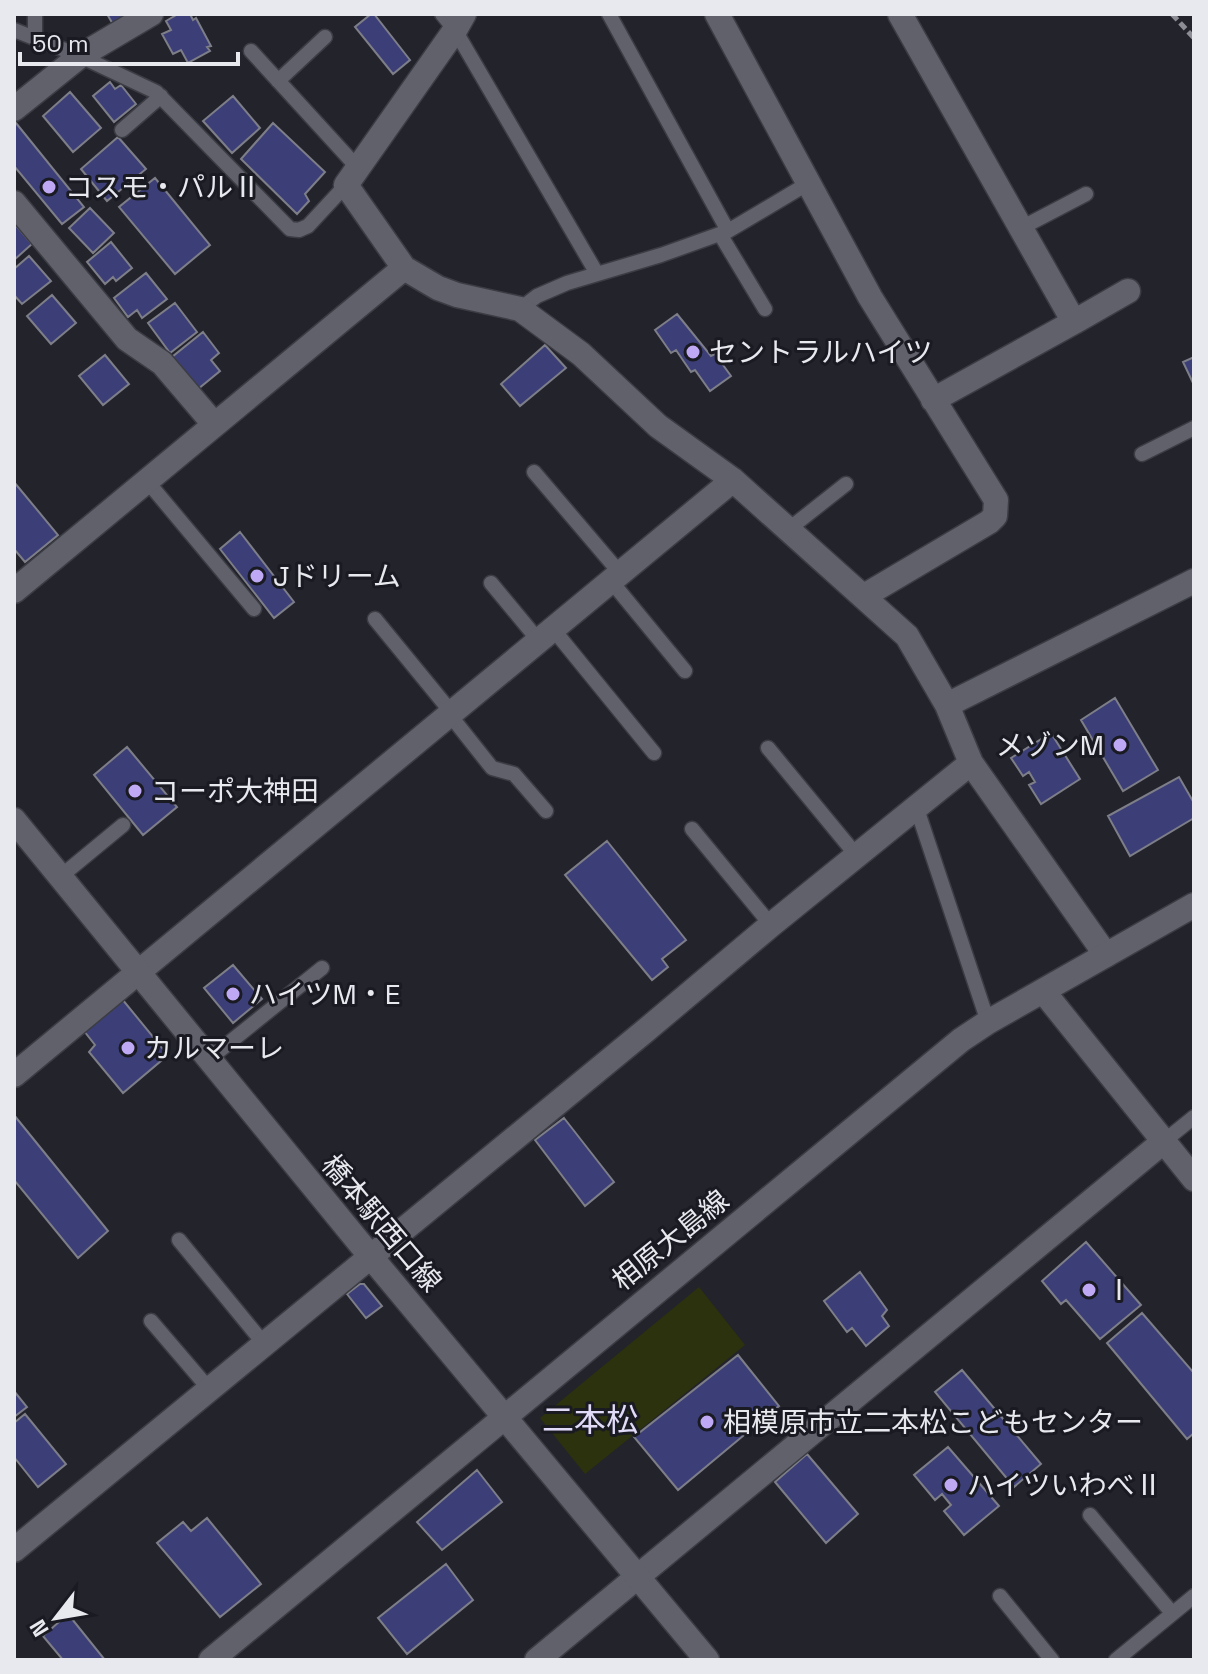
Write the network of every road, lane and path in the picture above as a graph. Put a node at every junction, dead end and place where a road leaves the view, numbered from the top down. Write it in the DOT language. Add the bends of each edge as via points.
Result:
graph roads {
  1 [pos="35,14"];
  2 [pos="151,14"];
  3 [pos="609,14"];
  4 [pos="717,14"];
  5 [pos="900,14"];
  6 [pos="1172,14"];
  7 [pos="454,19"];
  8 [pos="14,30"];
  9 [pos="35,37"];
  10 [pos="325,37"];
  11 [pos="1194,38"];
  12 [pos="251,51"];
  13 [pos="80,56"];
  14 [pos="278,81"];
  15 [pos="161,96"];
  16 [pos="14,109"];
  17 [pos="122,130"];
  18 [pos="352,176"];
  19 [pos="807,184"];
  20 [pos="1086,194"];
  21 [pos="14,203"];
  22 [pos="1021,228"];
  23 [pos="724,232"];
  24 [pos="404,268"];
  25 [pos="596,272"];
  26 [pos="1128,291"];
  27 [pos="520,309"];
  28 [pos="765,309"];
  29 [pos="1074,322"];
  30 [pos="933,400"];
  31 [pos="214,424"];
  32 [pos="1194,428"];
  33 [pos="1142,454"];
  34 [pos="534,472"];
  35 [pos="733,480"];
  36 [pos="147,481"];
  37 [pos="846,484"];
  38 [pos="789,529"];
  39 [pos="616,577"];
  40 [pos="1194,581"];
  41 [pos="491,583"];
  42 [pos="14,591"];
  43 [pos="864,596"];
  44 [pos="254,609"];
  45 [pos="375,619"];
  46 [pos="546,635"];
  47 [pos="685,671"];
  48 [pos="947,705"];
  49 [pos="451,714"];
  50 [pos="768,748"];
  51 [pos="654,753"];
  52 [pos="971,763"];
  53 [pos="916,806"];
  54 [pos="546,811"];
  55 [pos="16,825"];
  56 [pos="123,825"];
  57 [pos="692,829"];
  58 [pos="857,856"];
  59 [pos="60,877"];
  60 [pos="1194,905"];
  61 [pos="771,925"];
  62 [pos="1106,955"];
  63 [pos="322,968"];
  64 [pos="139,974"];
  65 [pos="1043,991"];
  66 [pos="988,1022"];
  67 [pos="209,1059"];
  68 [pos="14,1075"];
  69 [pos="1194,1117"];
  70 [pos="1163,1142"];
  71 [pos="1194,1179"];
  72 [pos="179,1240"];
  73 [pos="371,1257"];
  74 [pos="151,1321"];
  75 [pos="265,1345"];
  76 [pos="210,1390"];
  77 [pos="504,1416"];
  78 [pos="1090,1515"];
  79 [pos="14,1550"];
  80 [pos="638,1576"];
  81 [pos="1000,1596"];
  82 [pos="1194,1596"];
  83 [pos="1172,1613"];
  84 [pos="1131,1648"];
  85 [pos="211,1660"];
  86 [pos="537,1660"];
  87 [pos="707,1660"];
  88 [pos="1052,1660"];
  89 [pos="1116,1660"];
  90 [pos="1141,1660"];
  1 -- 9 [label="lane"];
  2 -- 13 [label="street"];
  3 -- 23 [label="lane"];
  4 -- 19 [label="street"];
  5 -- 22 [label="street"];
  6 -- 11 [label="path"];
  7 -- 18 [label="street"];
  7 -- 25 [label="lane"];
  8 -- 9 [label="lane"];
  9 -- 13 [label="lane"];
  10 -- 14 [label="lane"];
  12 -- 14 [label="lane"];
  13 -- 15 [label="lane"];
  13 -- 16 [label="street"];
  14 -- 18 [label="lane"];
  15 -- 17 [label="lane"];
  15 -- 18 [label="lane" via="290,229 308,226"];
  18 -- 24 [label="street"];
  19 -- 23 [label="lane"];
  19 -- 30 [label="street"];
  20 -- 22 [label="lane"];
  21 -- 31 [label="street" via="127,339 162,363"];
  22 -- 29 [label="street"];
  23 -- 25 [label="lane"];
  23 -- 28 [label="lane"];
  24 -- 27 [label="street" via="457,295"];
  24 -- 31 [label="street"];
  25 -- 27 [label="lane" via="537,296"];
  26 -- 29 [label="street"];
  27 -- 35 [label="street" via="581,354 658,426"];
  29 -- 30 [label="street"];
  30 -- 43 [label="street" via="996,500 995,516"];
  31 -- 36 [label="street"];
  32 -- 33 [label="lane"];
  34 -- 39 [label="lane"];
  35 -- 38 [label="street"];
  35 -- 39 [label="street"];
  36 -- 42 [label="street"];
  36 -- 44 [label="lane"];
  37 -- 38 [label="lane"];
  38 -- 43 [label="street"];
  39 -- 46 [label="street"];
  39 -- 47 [label="lane"];
  40 -- 48 [label="street"];
  41 -- 46 [label="lane"];
  43 -- 48 [label="street" via="907,636"];
  45 -- 49 [label="lane"];
  46 -- 49 [label="street"];
  46 -- 51 [label="lane"];
  48 -- 52 [label="street"];
  49 -- 54 [label="lane" via="492,768 514,774"];
  49 -- 64 [label="street"];
  50 -- 58 [label="lane"];
  52 -- 53 [label="street"];
  52 -- 62 [label="street"];
  53 -- 58 [label="street"];
  53 -- 66 [label="lane"];
  55 -- 59 [label="street, 橋本駅西口線"];
  56 -- 59 [label="lane"];
  57 -- 61 [label="lane"];
  58 -- 61 [label="street"];
  59 -- 64 [label="street, 橋本駅西口線"];
  60 -- 62 [label="street, 相原大島線"];
  61 -- 73 [label="street"];
  62 -- 65 [label="street, 相原大島線"];
  63 -- 67 [label="lane"];
  64 -- 67 [label="street, 橋本駅西口線"];
  64 -- 68 [label="street"];
  65 -- 66 [label="street, 相原大島線"];
  65 -- 70 [label="street"];
  66 -- 77 [label="street, 相原大島線"];
  67 -- 73 [label="street, 橋本駅西口線"];
  69 -- 70 [label="lane"];
  70 -- 71 [label="street"];
  70 -- 80 [label="street"];
  72 -- 75 [label="lane"];
  73 -- 75 [label="street"];
  73 -- 77 [label="street, 橋本駅西口線"];
  74 -- 76 [label="lane"];
  75 -- 76 [label="street"];
  76 -- 79 [label="street"];
  77 -- 80 [label="street, 橋本駅西口線"];
  77 -- 85 [label="street, 相原大島線"];
  78 -- 83 [label="lane"];
  80 -- 86 [label="street"];
  80 -- 87 [label="street, 橋本駅西口線"];
  81 -- 88 [label="lane"];
  82 -- 83 [label="lane"];
  83 -- 84 [label="lane"];
  84 -- 89 [label="lane"];
  84 -- 90 [label="lane"];
}
